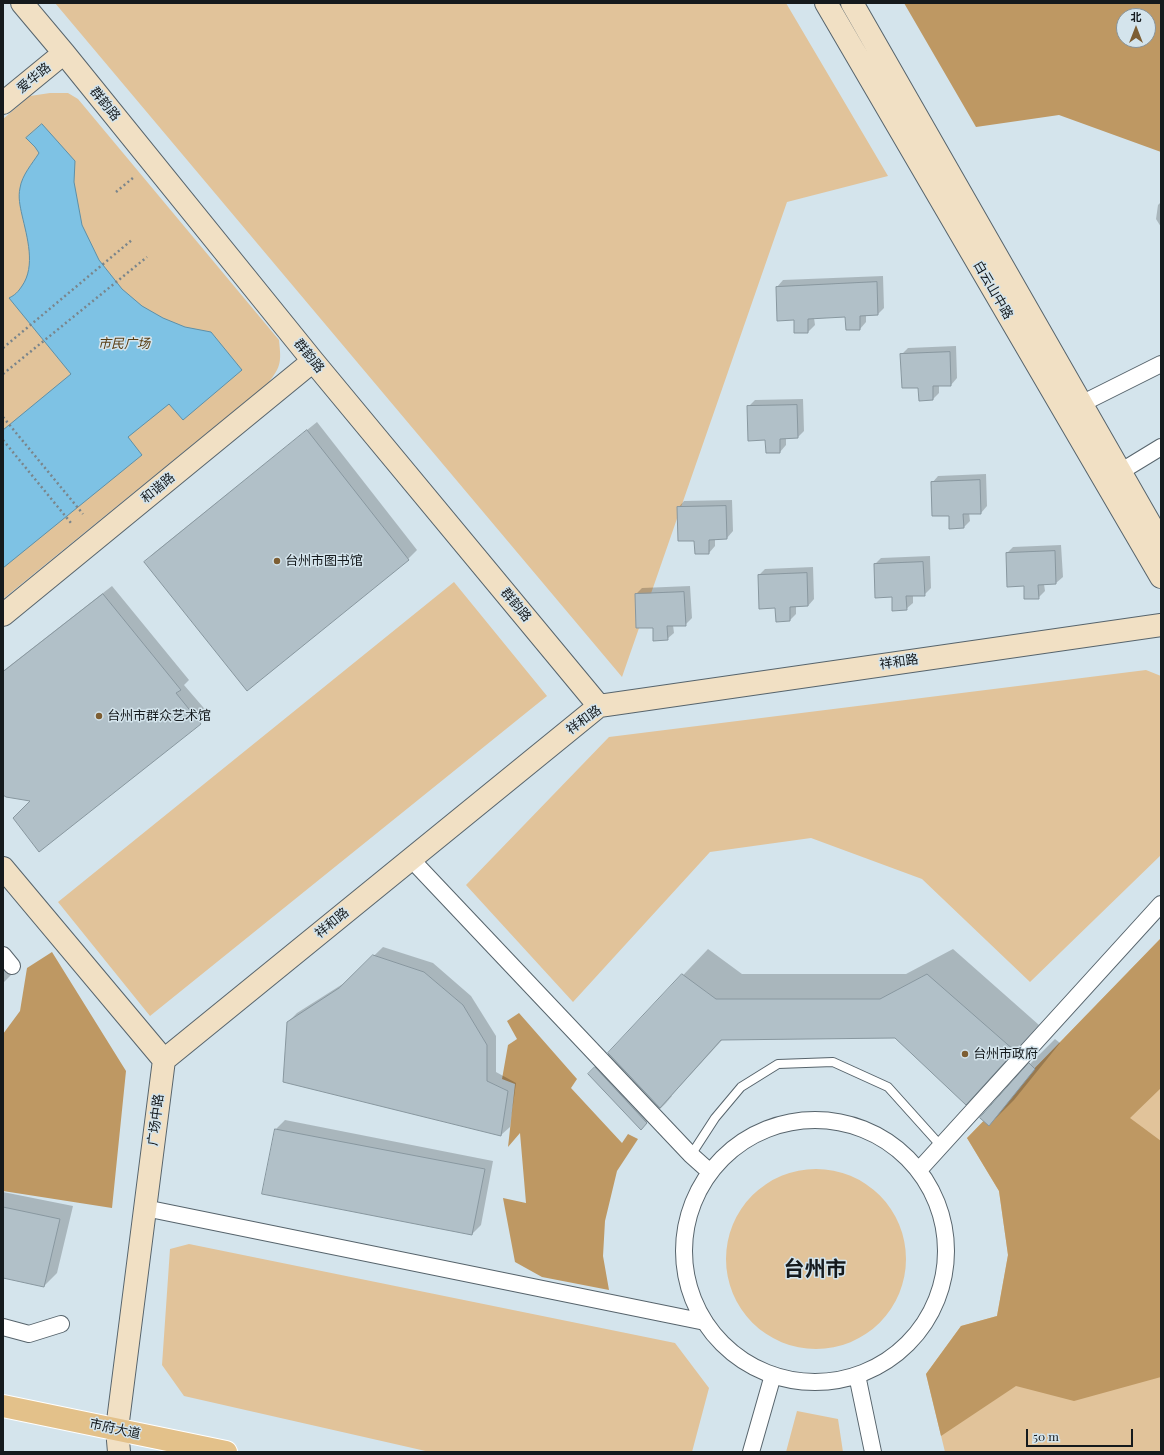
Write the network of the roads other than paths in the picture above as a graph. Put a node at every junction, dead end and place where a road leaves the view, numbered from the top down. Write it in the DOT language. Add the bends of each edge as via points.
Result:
graph roads {
  1 [pos="22,3"];
  2 [pos="826,3"];
  3 [pos="852,3"];
  4 [pos="64,53"];
  5 [pos="3,103"];
  6 [pos="313,361"];
  7 [pos="1161,364"];
  8 [pos="1081,404"];
  9 [pos="1161,447"];
  10 [pos="1120,472"];
  11 [pos="1161,543"];
  12 [pos="1161,577"];
  13 [pos="3,615"];
  14 [pos="1161,624"];
  15 [pos="599,706"];
  16 [pos="411,859"];
  17 [pos="3,868"];
  18 [pos="1161,904"];
  19 [pos="164,1060"];
  20 [pos="941,1146"];
  21 [pos="691,1155"];
  22 [pos="919,1170"];
  23 [pos="710,1172"];
  24 [pos="145,1208"];
  25 [pos="705,1322"];
  26 [pos="61,1324"];
  27 [pos="3,1327"];
  28 [pos="773,1375"];
  29 [pos="857,1375"];
  30 [pos="3,1406"];
  31 [pos="117,1429"];
  32 [pos="109,1452"];
  33 [pos="119,1452"];
  34 [pos="226,1452"];
  35 [pos="751,1452"];
  36 [pos="873,1452"];
  1 -- 4 [label="street, 群韵路"];
  2 -- 12 [label="street, 白云山中路"];
  3 -- 8 [label="street, 白云山中路"];
  4 -- 5 [label="street, 爱华路"];
  4 -- 6 [label="street, 群韵路"];
  6 -- 13 [label="street, 和谐路"];
  6 -- 15 [label="street, 群韵路"];
  7 -- 8 [label="street"];
  8 -- 10 [label="street, 白云山中路"];
  9 -- 10 [label="street"];
  10 -- 11 [label="street, 白云山中路"];
  14 -- 15 [label="street, 祥和路"];
  15 -- 16 [label="street, 祥和路"];
  16 -- 19 [label="street, 祥和路"];
  16 -- 21 [label="street"];
  17 -- 19 [label="street"];
  18 -- 20 [label="street"];
  19 -- 24 [label="street, 广场中路"];
  20 -- 21 [label="lane" via="888,1087 833,1062 778,1064 741,1087 715,1118"];
  20 -- 22 [label="street"];
  21 -- 23 [label="street"];
  22 -- 23 [label="street" via="883,1139 861,1128 838,1122 814,1120 790,1122 767,1129 745,1140 726,1154"];
  22 -- 29 [label="street" via="932,1191 942,1215 946,1264 941,1289 932,1312 918,1333 900,1351 880,1365"];
  23 -- 25 [label="street" via="689,1213 684,1235 687,1281 694,1302"];
  24 -- 25 [label="street"];
  24 -- 31 [label="street, 广场中路"];
  25 -- 28 [label="street" via="718,1340 734,1354"];
  26 -- 27 [label="street" via="29,1334"];
  28 -- 29 [label="street" via="815,1382"];
  28 -- 35 [label="street"];
  29 -- 36 [label="street"];
  30 -- 31 [label="main road, 市府大道"];
  31 -- 32 [label="street"];
  31 -- 33 [label="street"];
  31 -- 34 [label="main road, 市府大道"];
}
